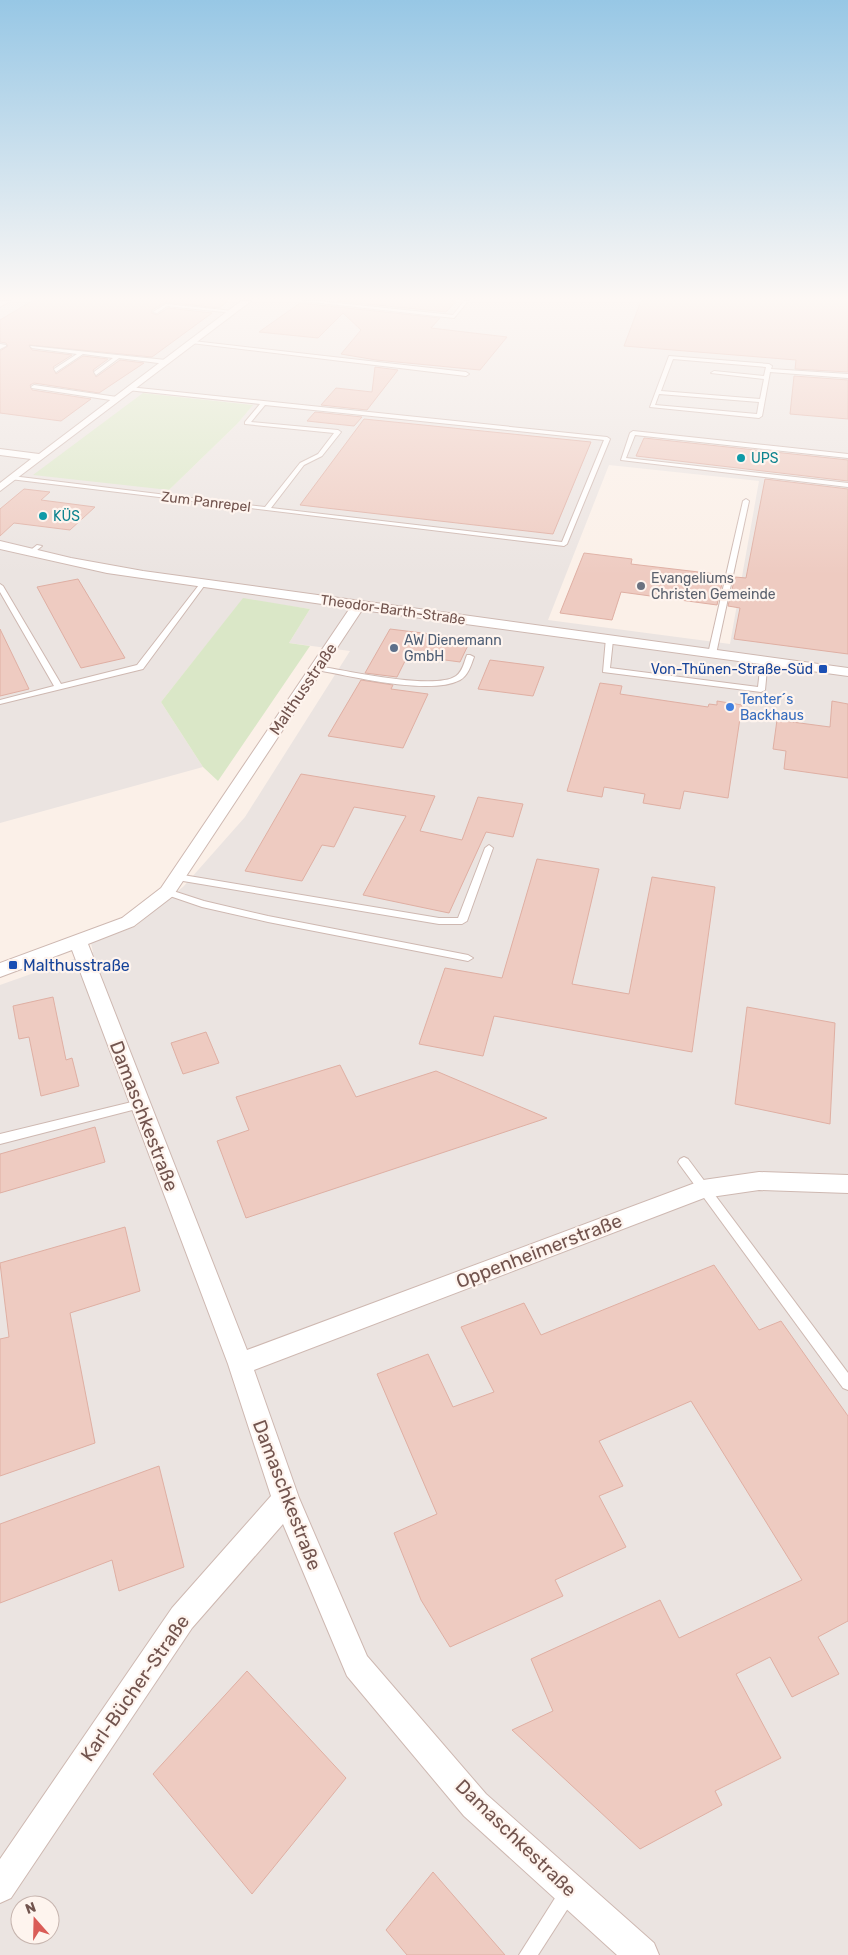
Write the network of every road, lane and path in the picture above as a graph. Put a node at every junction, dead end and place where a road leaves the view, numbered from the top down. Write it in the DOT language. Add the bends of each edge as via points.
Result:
graph roads {
  1 [pos="70,392"];
  2 [pos="126,392"];
  3 [pos="161,392"];
  4 [pos="658,392"];
  5 [pos="660,392"];
  6 [pos="764,392"];
  7 [pos="117,399"];
  8 [pos="762,402"];
  9 [pos="264,403"];
  10 [pos="0,452"];
  11 [pos="848,456"];
  12 [pos="40,457"];
  13 [pos="12,478"];
  14 [pos="848,486"];
  15 [pos="0,488"];
  16 [pos="746,500"];
  17 [pos="267,509"];
  18 [pos="0,545"];
  19 [pos="204,582"];
  20 [pos="0,586"];
  21 [pos="359,605"];
  22 [pos="608,640"];
  23 [pos="712,654"];
  24 [pos="470,657"];
  25 [pos="765,661"];
  26 [pos="317,668"];
  27 [pos="848,672"];
  28 [pos="59,687"];
  29 [pos="0,702"];
  30 [pos="488,848"];
  31 [pos="177,877"];
  32 [pos="167,892"];
  33 [pos="78,942"];
  34 [pos="468,958"];
  35 [pos="0,970"];
  36 [pos="140,1104"];
  37 [pos="0,1139"];
  38 [pos="684,1162"];
  39 [pos="848,1184"];
  40 [pos="703,1189"];
  41 [pos="240,1364"];
  42 [pos="848,1384"];
  43 [pos="286,1500"];
  44 [pos="0,1887"];
  45 [pos="569,1890"];
  46 [pos="528,1955"];
  47 [pos="642,1955"];
  1 -- 7 [label="lane"];
  2 -- 7 [label="street"];
  3 -- 9 [label="lane"];
  4 -- 8 [label="lane" via="652,406 759,416"];
  5 -- 8 [label="lane"];
  6 -- 8 [label="lane"];
  7 -- 12 [label="street"];
  9 -- 17 [label="lane, Zum Panrepel" via="246,423 338,432 320,455 302,464"];
  9 -- 17 [label="lane" via="607,439 564,544"];
  10 -- 12 [label="street"];
  11 -- 14 [label="lane" via="633,433 623,459"];
  12 -- 13 [label="street"];
  13 -- 15 [label="street"];
  13 -- 17 [label="lane, Zum Panrepel"];
  16 -- 23 [label="lane"];
  18 -- 19 [label="street, Theodor-Barth-Straße"];
  19 -- 21 [label="street, Theodor-Barth-Straße"];
  19 -- 28 [label="lane" via="140,667"];
  20 -- 28 [label="lane"];
  21 -- 22 [label="street, Theodor-Barth-Straße"];
  21 -- 26 [label="street, Malthusstraße"];
  22 -- 23 [label="street, Theodor-Barth-Straße"];
  22 -- 25 [label="lane" via="606,670 762,690"];
  23 -- 25 [label="street, Theodor-Barth-Straße"];
  24 -- 26 [label="lane" via="467,668 458,678 432,684"];
  25 -- 27 [label="street, Theodor-Barth-Straße"];
  26 -- 31 [label="street, Malthusstraße"];
  28 -- 29 [label="lane"];
  30 -- 31 [label="lane" via="462,921 440,921"];
  31 -- 32 [label="street, Malthusstraße"];
  32 -- 33 [label="street, Malthusstraße" via="128,922"];
  32 -- 34 [label="lane" via="258,917"];
  33 -- 35 [label="street, Malthusstraße"];
  33 -- 36 [label="street, Damaschkestraße"];
  36 -- 37 [label="lane"];
  36 -- 41 [label="street, Damaschkestraße"];
  38 -- 40 [label="lane"];
  39 -- 40 [label="street, Oppenheimerstraße" via="759,1181"];
  40 -- 41 [label="street, Oppenheimerstraße"];
  40 -- 42 [label="lane"];
  41 -- 43 [label="street, Damaschkestraße"];
  43 -- 44 [label="street, Karl-Bücher-Straße" via="182,1618"];
  43 -- 45 [label="street, Damaschkestraße" via="357,1666 475,1805"];
  45 -- 46 [label="lane"];
  45 -- 47 [label="street, Damaschkestraße"];
}
